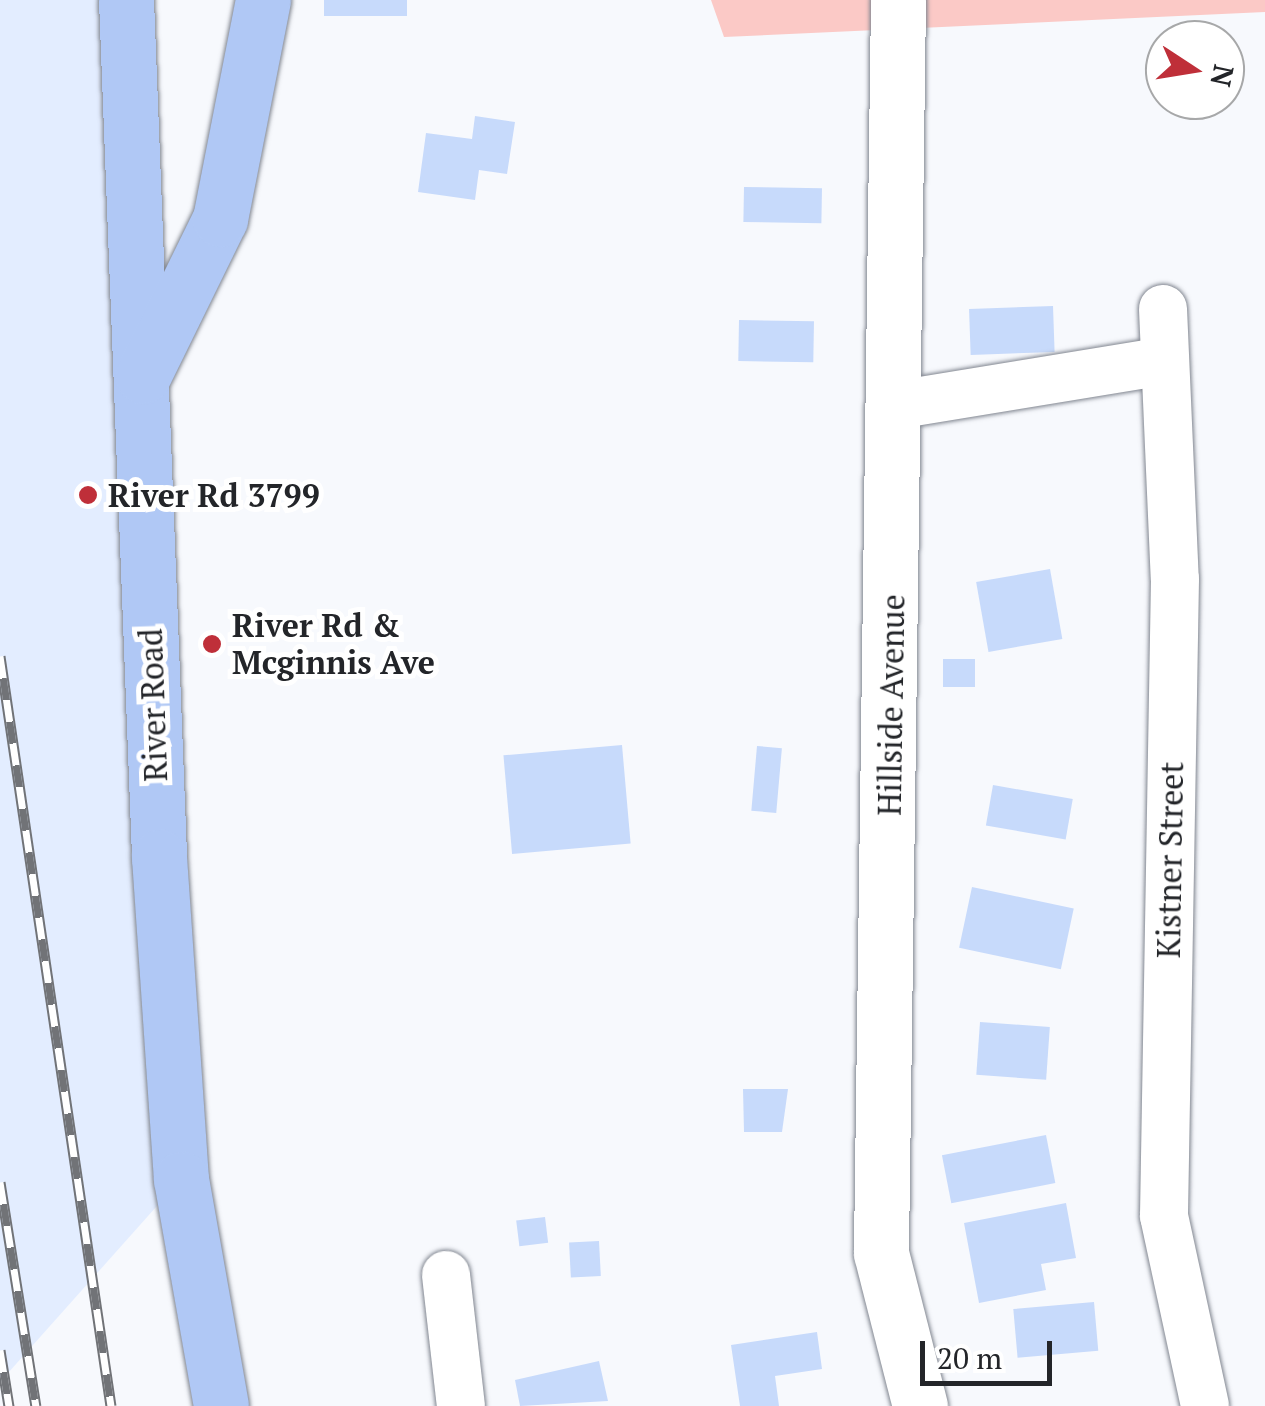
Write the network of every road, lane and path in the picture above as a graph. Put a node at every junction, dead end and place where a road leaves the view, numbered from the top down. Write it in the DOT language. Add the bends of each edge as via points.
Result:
graph roads {
  1 [pos="126,0"];
  2 [pos="263,0"];
  3 [pos="898,0"];
  4 [pos="1163,309"];
  5 [pos="1164,360"];
  6 [pos="140,384"];
  7 [pos="896,405"];
  8 [pos="446,1275"];
  9 [pos="221,1406"];
  10 [pos="461,1406"];
  11 [pos="920,1406"];
  12 [pos="1205,1406"];
  1 -- 6 [label="main road, River Road"];
  2 -- 6 [label="main road" via="220,218"];
  3 -- 7 [label="street, Hillside Avenue"];
  4 -- 5 [label="street, Kistner Street"];
  5 -- 7 [label="street"];
  5 -- 12 [label="street, Kistner Street" via="1175,579 1164,1216"];
  6 -- 9 [label="main road, River Road" via="181,1179"];
  7 -- 11 [label="street, Hillside Avenue" via="881,1253"];
  8 -- 10 [label="street"];
}
